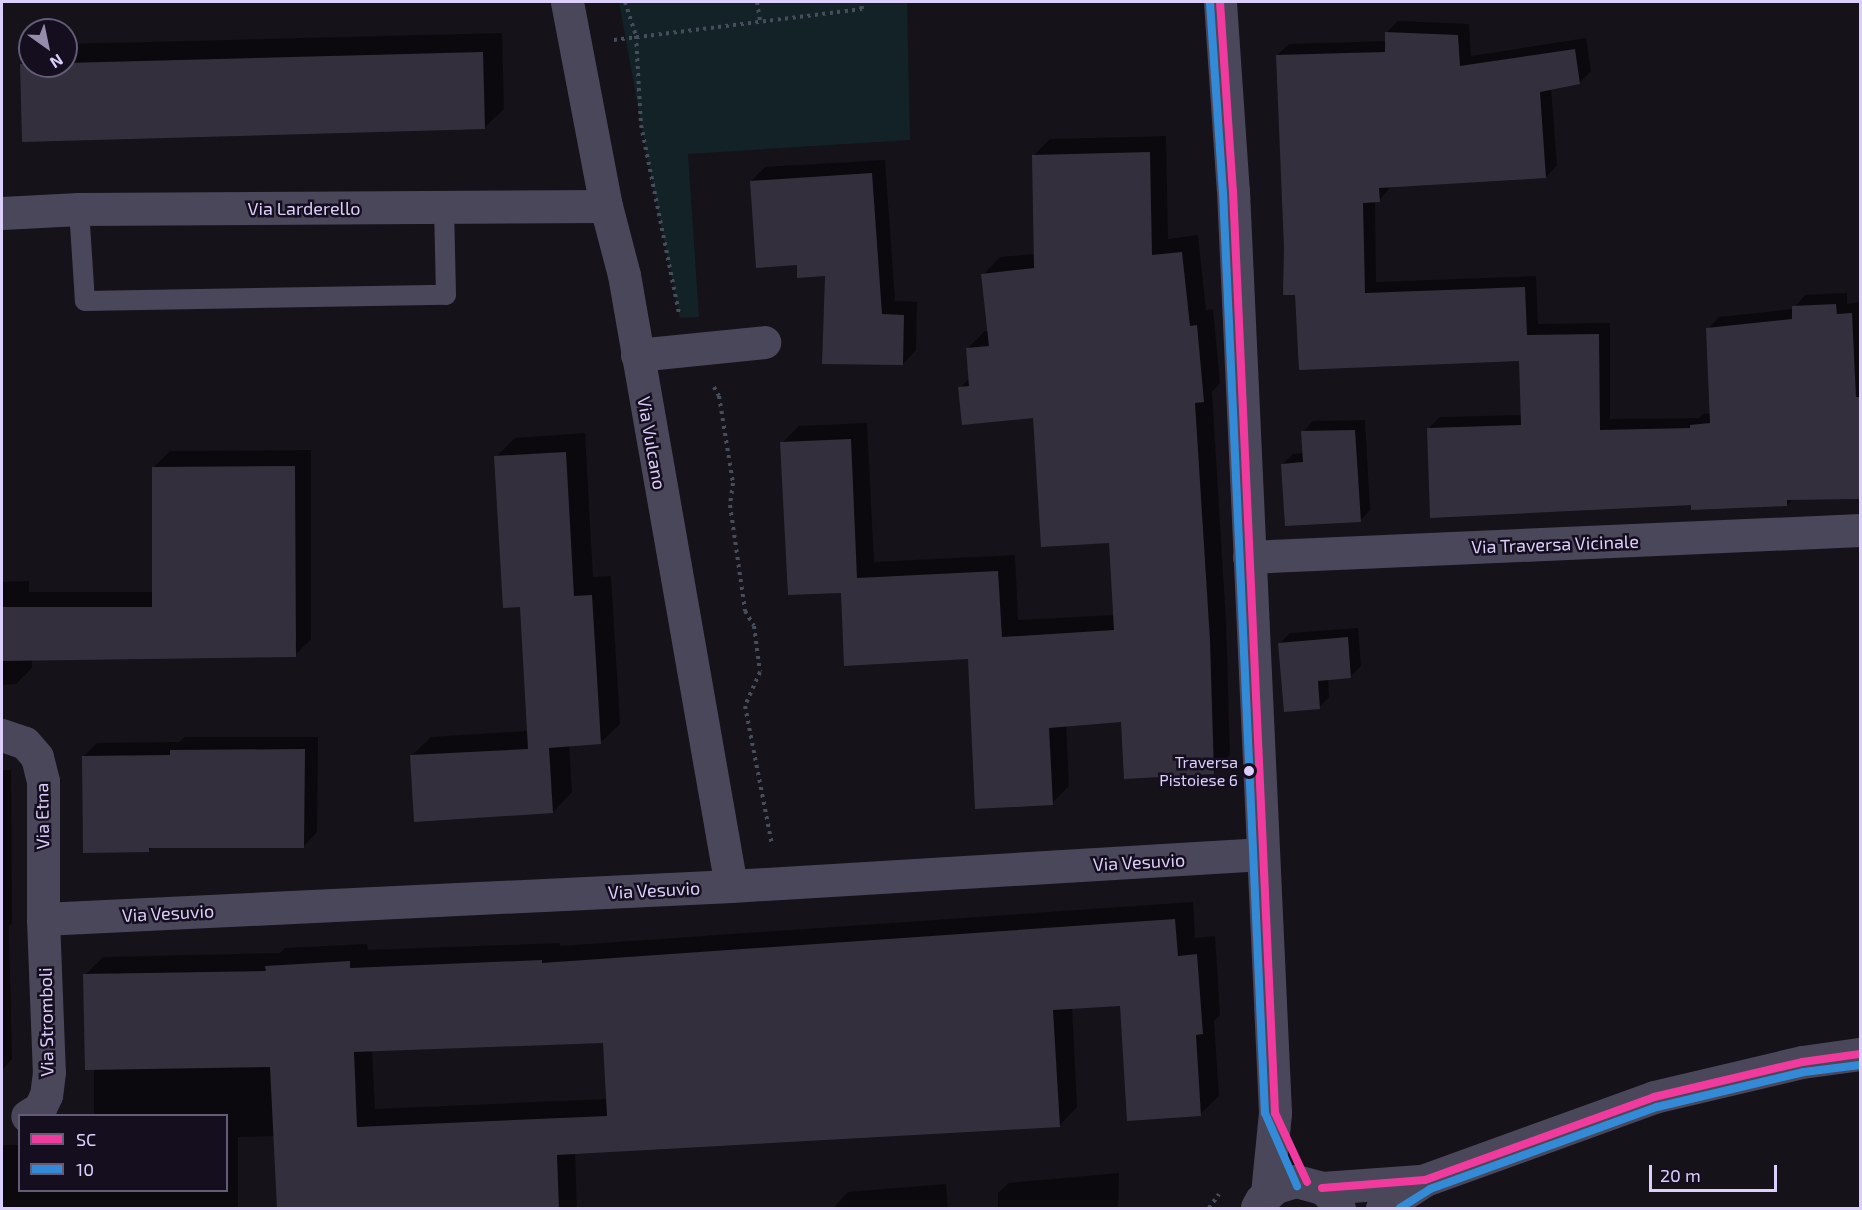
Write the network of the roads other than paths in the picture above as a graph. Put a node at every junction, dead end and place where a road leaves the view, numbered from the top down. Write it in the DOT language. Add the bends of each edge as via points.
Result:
graph roads {
  1 [pos="567,2"];
  2 [pos="1220,2"];
  3 [pos="606,206"];
  4 [pos="444,207"];
  5 [pos="79,209"];
  6 [pos="2,213"];
  7 [pos="764,342"];
  8 [pos="637,355"];
  9 [pos="1860,530"];
  10 [pos="1249,557"];
  11 [pos="2,735"];
  12 [pos="1263,854"];
  13 [pos="730,886"];
  14 [pos="43,919"];
  15 [pos="1860,1054"];
  16 [pos="1275,1113"];
  17 [pos="30,1114"];
  18 [pos="18,1117"];
  19 [pos="2,1120"];
  20 [pos="1425,1180"];
  21 [pos="1322,1193"];
  22 [pos="1262,1201"];
  23 [pos="1382,1209"];
  1 -- 3 [label="street, Via Vulcano"];
  2 -- 10 [label="street" via="1233,191"];
  3 -- 4 [label="street, Via Larderello"];
  3 -- 8 [label="street, Via Vulcano" via="624,275"];
  4 -- 5 [label="street, Via Larderello"];
  4 -- 5 [label="lane" via="446,295 85,301"];
  5 -- 6 [label="street, Via Larderello"];
  7 -- 8 [label="street"];
  8 -- 13 [label="street, Via Vulcano"];
  9 -- 10 [label="street, Via Traversa Vicinale"];
  10 -- 12 [label="street"];
  11 -- 14 [label="street, Via Etna" via="25,743 37,757 43,782"];
  12 -- 13 [label="street, Via Vesuvio"];
  12 -- 16 [label="street"];
  13 -- 14 [label="street, Via Vesuvio"];
  14 -- 17 [label="street, Via Stromboli" via="49,1072 46,1095 40,1108"];
  15 -- 20 [label="street" via="1802,1062 1654,1097"];
  16 -- 21 [label="street"];
  16 -- 22 [label="street"];
  18 -- 19 [label="street"];
  20 -- 21 [label="street"];
  20 -- 23 [label="street"];
  21 -- 22 [label="street" via="1286,1183"];
}
